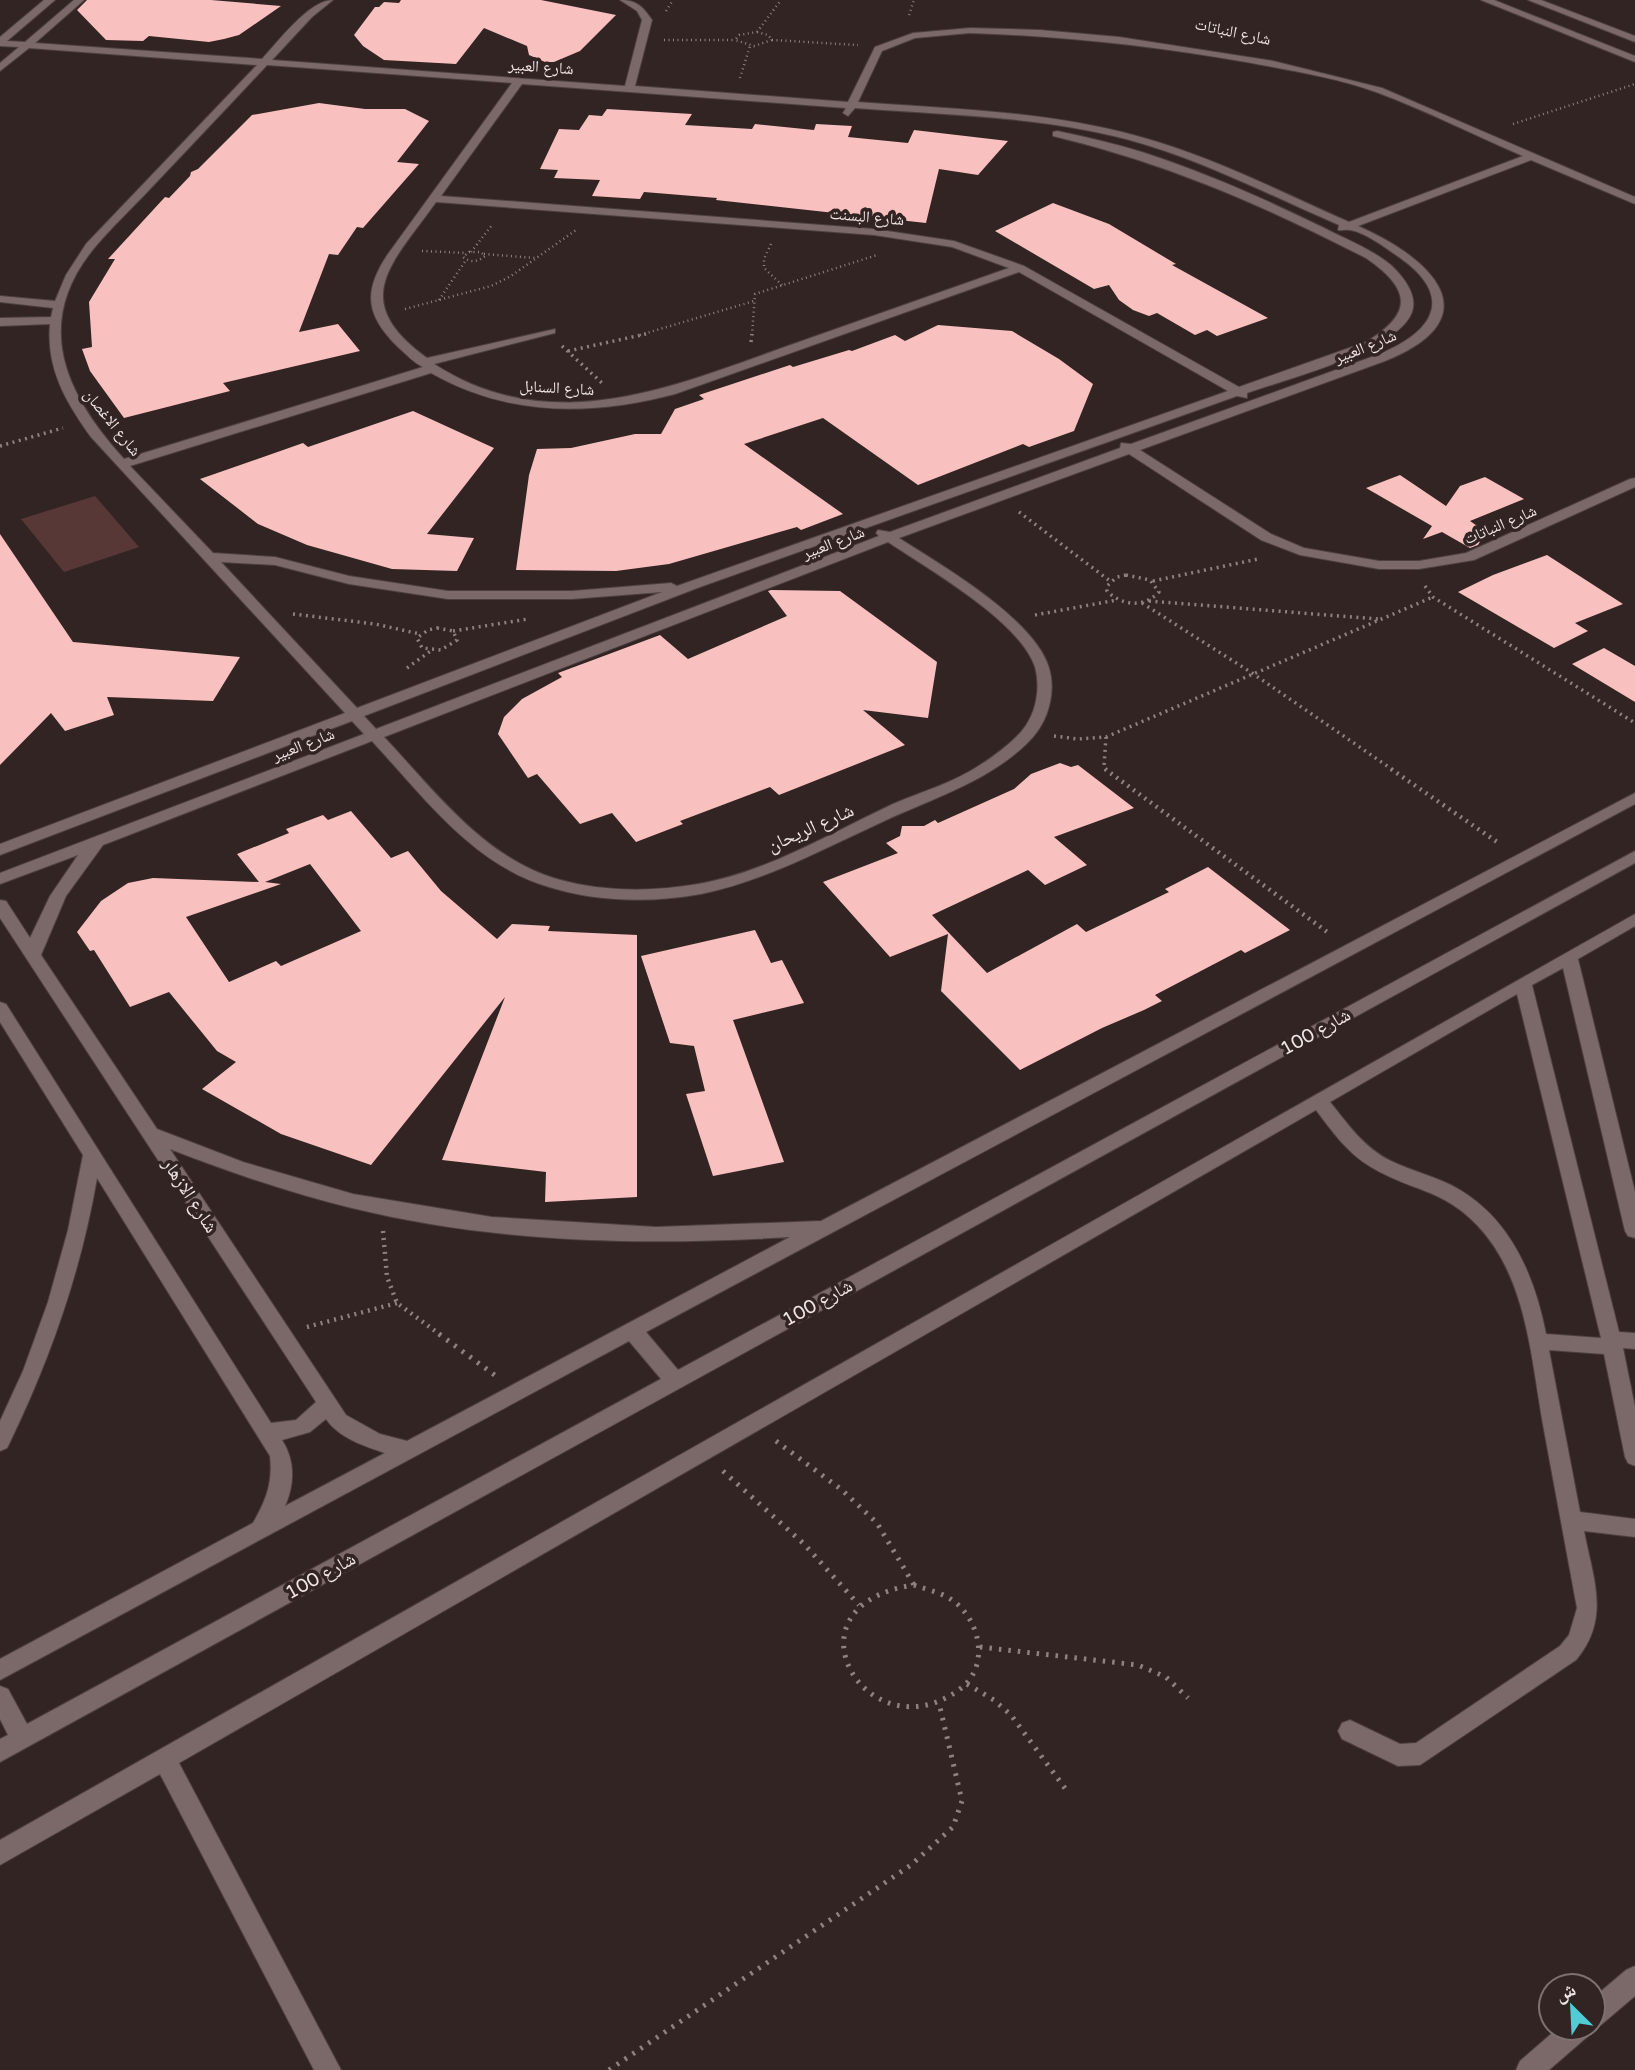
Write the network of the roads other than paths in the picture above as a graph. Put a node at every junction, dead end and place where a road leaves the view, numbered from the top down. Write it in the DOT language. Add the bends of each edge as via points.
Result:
graph roads {
  1 [pos="50,0"];
  2 [pos="79,0"];
  3 [pos="328,0"];
  4 [pos="625,0"];
  5 [pos="1486,0"];
  6 [pos="1533,0"];
  7 [pos="29,18"];
  8 [pos="920,24"];
  9 [pos="0,27"];
  10 [pos="59,27"];
  11 [pos="1123,29"];
  12 [pos="1635,30"];
  13 [pos="1616,32"];
  14 [pos="1635,39"];
  15 [pos="0,42"];
  16 [pos="26,45"];
  17 [pos="80,49"];
  18 [pos="0,55"];
  19 [pos="14,56"];
  20 [pos="1635,59"];
  21 [pos="266,62"];
  22 [pos="0,68"];
  23 [pos="256,73"];
  24 [pos="515,86"];
  25 [pos="629,89"];
  26 [pos="849,109"];
  27 [pos="1532,156"];
  28 [pos="433,199"];
  29 [pos="1635,201"];
  30 [pos="1348,226"];
  31 [pos="1326,234"];
  32 [pos="1020,268"];
  33 [pos="0,299"];
  34 [pos="58,305"];
  35 [pos="55,320"];
  36 [pos="0,322"];
  37 [pos="553,336"];
  38 [pos="427,366"];
  39 [pos="1237,391"];
  40 [pos="1258,403"];
  41 [pos="1110,436"];
  42 [pos="1130,449"];
  43 [pos="123,464"];
  44 [pos="1635,482"];
  45 [pos="869,523"];
  46 [pos="889,537"];
  47 [pos="209,557"];
  48 [pos="695,584"];
  49 [pos="353,714"];
  50 [pos="372,734"];
  51 [pos="1635,799"];
  52 [pos="100,840"];
  53 [pos="0,850"];
  54 [pos="1635,856"];
  55 [pos="0,879"];
  56 [pos="0,905"];
  57 [pos="1635,919"];
  58 [pos="33,955"];
  59 [pos="1569,957"];
  60 [pos="1523,983"];
  61 [pos="0,1008"];
  62 [pos="1318,1100"];
  63 [pos="151,1134"];
  64 [pos="92,1154"];
  65 [pos="828,1227"];
  66 [pos="1635,1231"];
  67 [pos="632,1330"];
  68 [pos="1537,1341"];
  69 [pos="1635,1341"];
  70 [pos="1611,1343"];
  71 [pos="674,1380"];
  72 [pos="327,1401"];
  73 [pos="268,1432"];
  74 [pos="0,1442"];
  75 [pos="410,1450"];
  76 [pos="1635,1457"];
  77 [pos="1572,1520"];
  78 [pos="1635,1528"];
  79 [pos="261,1529"];
  80 [pos="0,1670"];
  81 [pos="0,1696"];
  82 [pos="1350,1731"];
  83 [pos="22,1738"];
  84 [pos="0,1751"];
  85 [pos="164,1759"];
  86 [pos="0,1853"];
  87 [pos="1635,1979"];
  88 [pos="1607,2003"];
  89 [pos="1562,2042"];
  90 [pos="328,2070"];
  91 [pos="1529,2070"];
  1 -- 7 [label="street"];
  2 -- 10 [label="street"];
  3 -- 21 [label="street, شارع الاغصان" via="317,6"];
  4 -- 25 [label="street" via="647,20"];
  5 -- 20 [label="street"];
  6 -- 13 [label="street"];
  7 -- 9 [label="street"];
  7 -- 15 [label="street"];
  8 -- 26 [label="street" via="893,35 880,47"];
  10 -- 16 [label="street"];
  10 -- 17 [label="street"];
  11 -- 27 [label="street, شارع النباتات" via="1216,44 1326,72"];
  12 -- 13 [label="street"];
  13 -- 14 [label="street"];
  15 -- 16 [label="street, شارع العبير"];
  16 -- 17 [label="street, شارع العبير"];
  16 -- 19 [label="street"];
  17 -- 21 [label="street, شارع العبير"];
  18 -- 19 [label="street, شارع العبير"];
  19 -- 22 [label="street"];
  19 -- 23 [label="street, شارع العبير"];
  21 -- 23 [label="street, شارع الاغصان"];
  21 -- 24 [label="street, شارع العبير"];
  23 -- 24 [label="street, شارع العبير"];
  23 -- 34 [label="street, شارع الاغصان" via="90,246"];
  24 -- 25 [label="street, شارع العبير"];
  24 -- 26 [label="street, شارع العبير"];
  24 -- 28 [label="street"];
  25 -- 26 [label="street, شارع العبير"];
  26 -- 30 [label="street, شارع العبير" via="1023,118 1121,134 1208,163"];
  26 -- 31 [label="street, شارع العبير" via="1018,128 1125,149 1189,170"];
  27 -- 29 [label="street, شارع النباتات"];
  27 -- 30 [label="street"];
  28 -- 32 [label="street, شارع البسنت" via="874,232 927,239"];
  28 -- 38 [label="street, شارع السنابل" via="380,274 376,293 387,329"];
  30 -- 31 [label="street"];
  30 -- 40 [label="street, شارع العبير" via="1416,262 1436,288 1438,314 1419,339 1402,349"];
  31 -- 39 [label="street, شارع العبير" via="1397,275 1409,297 1405,318 1370,345"];
  32 -- 38 [label="street, شارع السنابل" via="671,391 623,402 565,407 529,404 496,397"];
  32 -- 39 [label="street, شارع البسنت"];
  33 -- 34 [label="street"];
  34 -- 35 [label="street, شارع الاغصان"];
  35 -- 36 [label="street"];
  35 -- 43 [label="street, شارع الاغصان" via="59,371 70,397"];
  37 -- 38 [label="street"];
  38 -- 43 [label="street"];
  39 -- 40 [label="street, شارع البسنت"];
  39 -- 41 [label="street, شارع العبير"];
  40 -- 42 [label="street, شارع العبير"];
  41 -- 42 [label="street, شارع النباتات"];
  41 -- 45 [label="street, شارع العبير"];
  42 -- 44 [label="street, شارع النباتات" via="1257,531 1300,551 1379,565 1445,562 1490,550"];
  42 -- 46 [label="street, شارع العبير"];
  43 -- 47 [label="street, شارع الاغصان"];
  45 -- 46 [label="street, شارع الريحان"];
  45 -- 48 [label="street, شارع العبير"];
  46 -- 50 [label="street, شارع العبير"];
  46 -- 50 [label="street, شارع الريحان" via="1028,640 1042,662 1047,686 1044,710 1030,733 985,769 756,873 712,886 614,894 526,874 491,855"];
  47 -- 48 [label="street" via="275,561 349,580 448,595 572,595"];
  47 -- 49 [label="street, شارع الاغصان"];
  48 -- 49 [label="street, شارع العبير"];
  49 -- 50 [label="street, شارع الريحان"];
  49 -- 53 [label="street, شارع العبير"];
  50 -- 52 [label="street, شارع العبير"];
  51 -- 65 [label="street"];
  52 -- 55 [label="street, شارع العبير"];
  52 -- 58 [label="street" via="69,876 46,915"];
  54 -- 71 [label="street, شارع 100"];
  56 -- 58 [label="street, شارع الازهار"];
  57 -- 59 [label="street"];
  58 -- 63 [label="street, شارع الازهار"];
  59 -- 60 [label="street"];
  59 -- 66 [label="street"];
  60 -- 62 [label="street"];
  60 -- 70 [label="street"];
  61 -- 64 [label="street"];
  62 -- 68 [label="street" via="1367,1156 1455,1196 1492,1229 1518,1268"];
  62 -- 85 [label="street"];
  63 -- 65 [label="street" via="281,1182 382,1208 505,1226 585,1233 733,1234"];
  63 -- 72 [label="street, شارع الازهار"];
  64 -- 73 [label="street"];
  64 -- 74 [label="street" via="80,1230 57,1312"];
  65 -- 67 [label="street"];
  67 -- 71 [label="street"];
  67 -- 75 [label="street"];
  68 -- 70 [label="street"];
  68 -- 77 [label="street"];
  69 -- 70 [label="street"];
  70 -- 76 [label="street"];
  71 -- 83 [label="street, شارع 100"];
  72 -- 73 [label="street" via="319,1416 305,1427"];
  72 -- 75 [label="street, شارع الازهار" via="339,1420 358,1436"];
  73 -- 79 [label="street" via="280,1454 284,1478 277,1504"];
  75 -- 79 [label="street"];
  77 -- 78 [label="street"];
  77 -- 82 [label="street" via="1588,1608 1579,1640 1569,1653 1420,1754 1398,1755"];
  79 -- 80 [label="street"];
  81 -- 83 [label="street"];
  83 -- 84 [label="street, شارع 100"];
  85 -- 86 [label="street"];
  85 -- 90 [label="street"];
  87 -- 88 [label="street"];
  89 -- 91 [label="street"];
}
